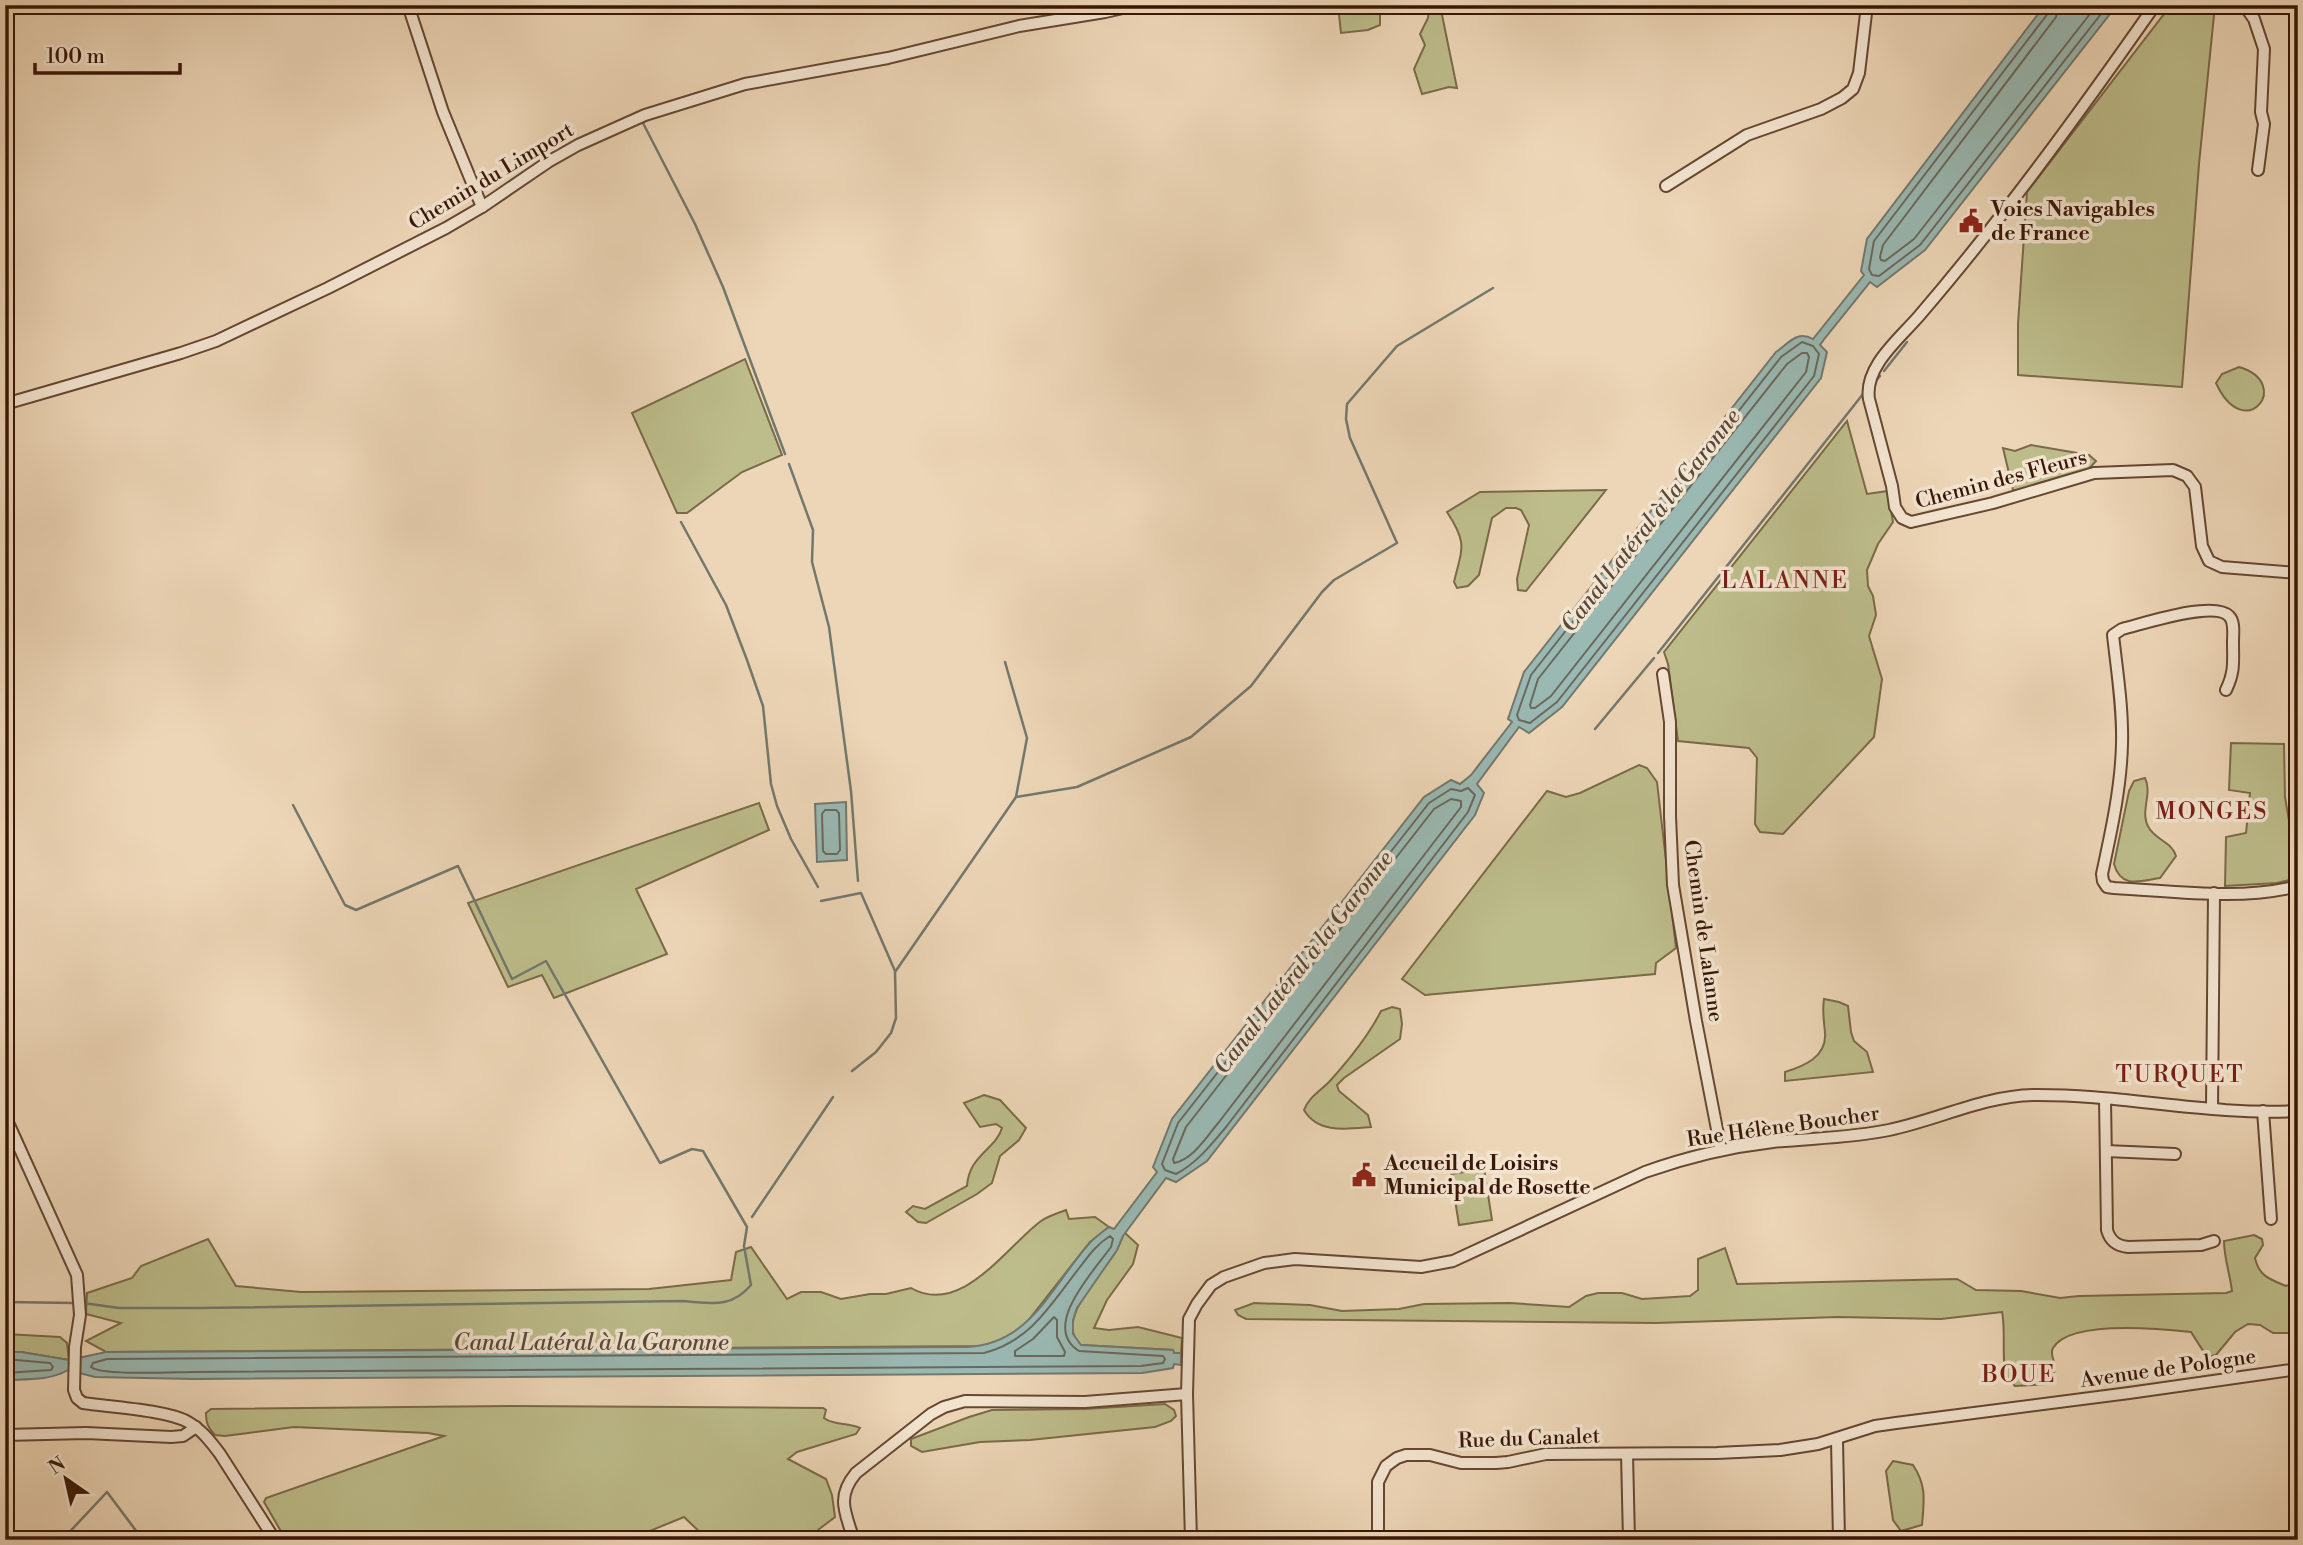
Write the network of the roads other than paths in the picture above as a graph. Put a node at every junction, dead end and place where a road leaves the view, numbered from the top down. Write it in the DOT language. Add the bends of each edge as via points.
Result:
graph roads {
  1 [pos="408,5"];
  2 [pos="1136,5"];
  3 [pos="1867,5"];
  4 [pos="2155,5"];
  5 [pos="2244,5"];
  6 [pos="2258,170"];
  7 [pos="1666,186"];
  8 [pos="482,207"];
  9 [pos="5,404"];
  10 [pos="2298,573"];
  11 [pos="1663,674"];
  12 [pos="2226,690"];
  13 [pos="2298,886"];
  14 [pos="2214,893"];
  15 [pos="2105,1099"];
  16 [pos="2212,1108"];
  17 [pos="2263,1111"];
  18 [pos="2298,1111"];
  19 [pos="5,1116"];
  20 [pos="1721,1150"];
  21 [pos="2106,1151"];
  22 [pos="2175,1154"];
  23 [pos="2271,1219"];
  24 [pos="2214,1241"];
  25 [pos="2298,1369"];
  26 [pos="1188,1394"];
  27 [pos="196,1427"];
  28 [pos="5,1435"];
  29 [pos="1837,1440"];
  30 [pos="1627,1454"];
  31 [pos="275,1540"];
  32 [pos="854,1540"];
  33 [pos="1191,1540"];
  34 [pos="1378,1540"];
  35 [pos="1629,1540"];
  36 [pos="1839,1540"];
  1 -- 8 [label="street" via="443,112"];
  2 -- 8 [label="street, Chemin du Limport" via="723,89 578,145"];
  3 -- 7 [label="street" via="1859,73 1847,95 1747,135"];
  4 -- 10 [label="street, Chemin des Fleurs" via="1980,243 1871,375 1867,387 1895,507 1911,522 2094,473 2165,469 2181,472 2192,481 2202,545 2209,561 2222,567"];
  5 -- 6 [label="street" via="2264,49 2264,124"];
  8 -- 9 [label="street, Chemin du Limport" via="216,341"];
  11 -- 20 [label="street, Chemin de Lalanne" via="1670,722 1674,885"];
  12 -- 14 [label="street" via="2233,674 2233,622 2221,611 2202,610 2113,635 2122,745 2103,881 2114,888"];
  13 -- 14 [label="street"];
  14 -- 16 [label="street"];
  15 -- 16 [label="street, Rue Hélène Boucher"];
  15 -- 20 [label="street, Rue Hélène Boucher" via="2009,1097 1889,1130"];
  15 -- 21 [label="street"];
  16 -- 17 [label="street, Rue Hélène Boucher"];
  17 -- 18 [label="street, Rue Hélène Boucher"];
  17 -- 23 [label="street"];
  19 -- 27 [label="street" via="77,1275 77,1398 83,1404 177,1417"];
  20 -- 26 [label="street, Rue Hélène Boucher" via="1645,1172 1453,1261 1422,1267 1295,1259 1245,1269 1211,1285 1189,1319"];
  21 -- 22 [label="street"];
  21 -- 24 [label="street" via="2107,1230 2112,1241 2128,1247"];
  25 -- 29 [label="street, Avenue de Pologne" via="1875,1426"];
  26 -- 32 [label="street" via="1085,1402 965,1401 944,1407 865,1465 847,1484 843,1504"];
  26 -- 33 [label="street"];
  27 -- 28 [label="street" via="172,1437"];
  27 -- 31 [label="street" via="220,1454"];
  29 -- 30 [label="street, Rue du Canalet" via="1780,1450"];
  29 -- 36 [label="street"];
  30 -- 34 [label="street, Rue du Canalet" via="1546,1454 1496,1463 1461,1463 1430,1455 1398,1458 1383,1469 1378,1482"];
  30 -- 35 [label="street"];
}
